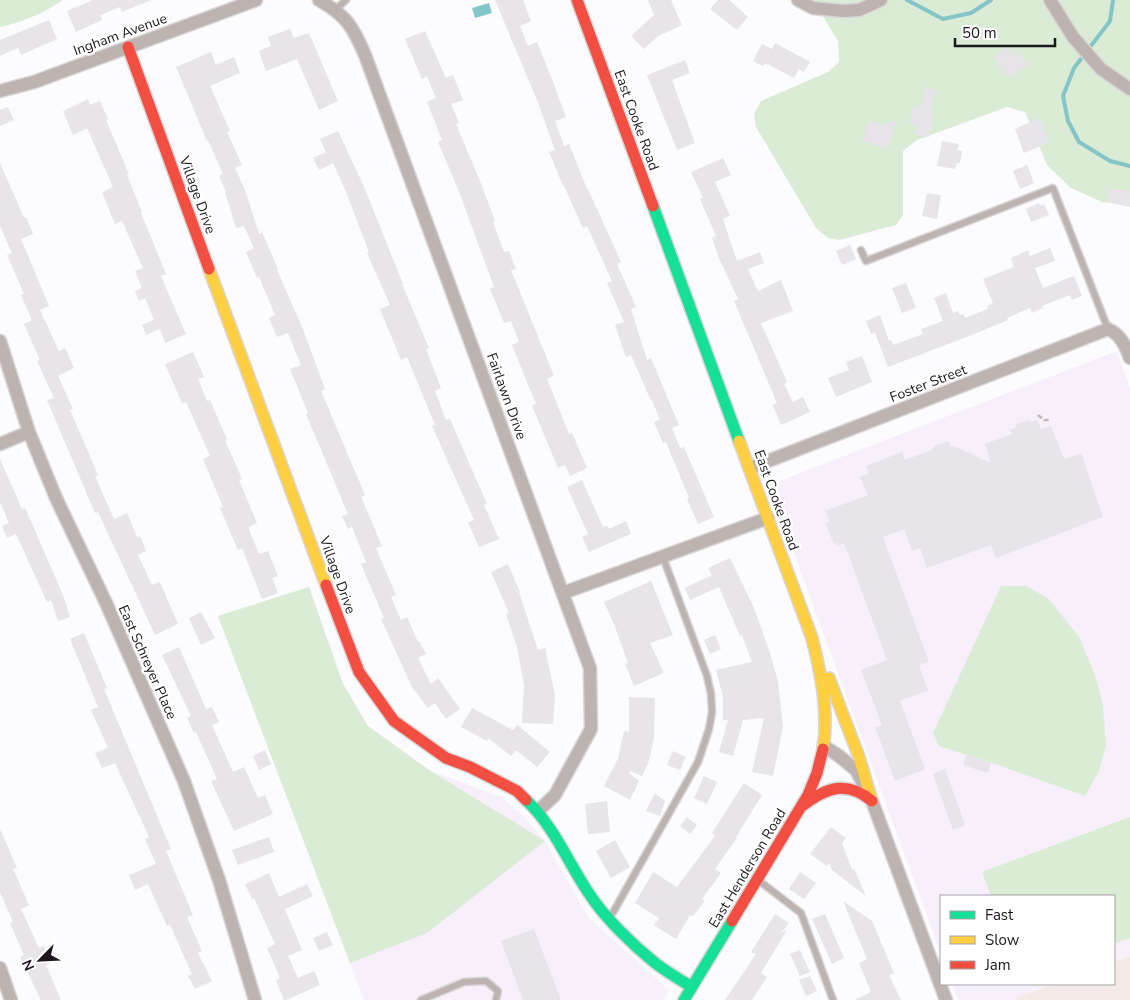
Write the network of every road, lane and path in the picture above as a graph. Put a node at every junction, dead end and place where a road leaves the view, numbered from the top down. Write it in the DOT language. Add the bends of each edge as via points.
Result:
graph roads {
  1 [pos="320,0"];
  2 [pos="346,0"];
  3 [pos="577,0"];
  4 [pos="798,0"];
  5 [pos="881,0"];
  6 [pos="1050,0"];
  7 [pos="253,1"];
  8 [pos="336,10"];
  9 [pos="128,48"];
  10 [pos="1130,89"];
  11 [pos="0,91"];
  12 [pos="862,250"];
  13 [pos="1120,336"];
  14 [pos="0,341"];
  15 [pos="1130,358"];
  16 [pos="1038,414"];
  17 [pos="1051,420"];
  18 [pos="29,432"];
  19 [pos="0,444"];
  20 [pos="750,468"];
  21 [pos="768,518"];
  22 [pos="663,557"];
  23 [pos="563,593"];
  24 [pos="812,638"];
  25 [pos="824,746"];
  26 [pos="872,801"];
  27 [pos="802,806"];
  28 [pos="538,811"];
  29 [pos="757,879"];
  30 [pos="609,920"];
  31 [pos="0,968"];
  32 [pos="940,984"];
  33 [pos="940,985"];
  34 [pos="692,987"];
  35 [pos="12,1000"];
  36 [pos="255,1000"];
  37 [pos="421,1000"];
  38 [pos="496,1000"];
  39 [pos="684,1000"];
  40 [pos="833,1000"];
  41 [pos="946,1000"];
  1 -- 8 [label="street, Fairlawn Drive"];
  2 -- 8 [label="lane"];
  3 -- 20 [label="main road, East Cooke Road"];
  4 -- 5 [label="street" via="814,8 843,11 859,10"];
  6 -- 10 [label="street" via="1073,37 1101,69"];
  7 -- 9 [label="street, Ingham Avenue"];
  8 -- 23 [label="street, Fairlawn Drive" via="350,23 365,56"];
  9 -- 11 [label="street, Ingham Avenue"];
  9 -- 28 [label="main road, Village Drive" via="359,672 394,721 446,758 517,790"];
  12 -- 13 [label="lane" via="866,261 1054,188"];
  13 -- 15 [label="street"];
  13 -- 20 [label="street, Foster Street"];
  14 -- 18 [label="street, East Schreyer Place"];
  16 -- 17 [label="path" via="1044,420"];
  18 -- 19 [label="street"];
  18 -- 36 [label="street, East Schreyer Place" via="184,781 219,880"];
  20 -- 21 [label="main road, East Cooke Road"];
  21 -- 22 [label="street"];
  21 -- 24 [label="main road, East Cooke Road"];
  22 -- 23 [label="street"];
  22 -- 30 [label="lane" via="707,676 712,712 698,762"];
  23 -- 28 [label="street, Fairlawn Drive" via="590,668 591,729 555,794"];
  24 -- 25 [label="main road, East Cooke Road" via="821,673 825,709"];
  24 -- 26 [label="main road" via="849,728"];
  25 -- 26 [label="street" via="856,770"];
  25 -- 27 [label="main road, East Henderson Road" via="816,777"];
  26 -- 27 [label="main road" via="858,790 846,788 822,793"];
  26 -- 32 [label="street"];
  27 -- 29 [label="main road, East Henderson Road"];
  28 -- 30 [label="main road, Village Drive" via="590,896"];
  29 -- 34 [label="main road, East Henderson Road"];
  29 -- 40 [label="lane" via="801,913"];
  30 -- 34 [label="main road, Village Drive" via="654,962"];
  31 -- 35 [label="street"];
  33 -- 41 [label="street"];
  34 -- 39 [label="main road, East Henderson Road"];
  37 -- 38 [label="lane" via="464,982 486,981 498,991"];
}
